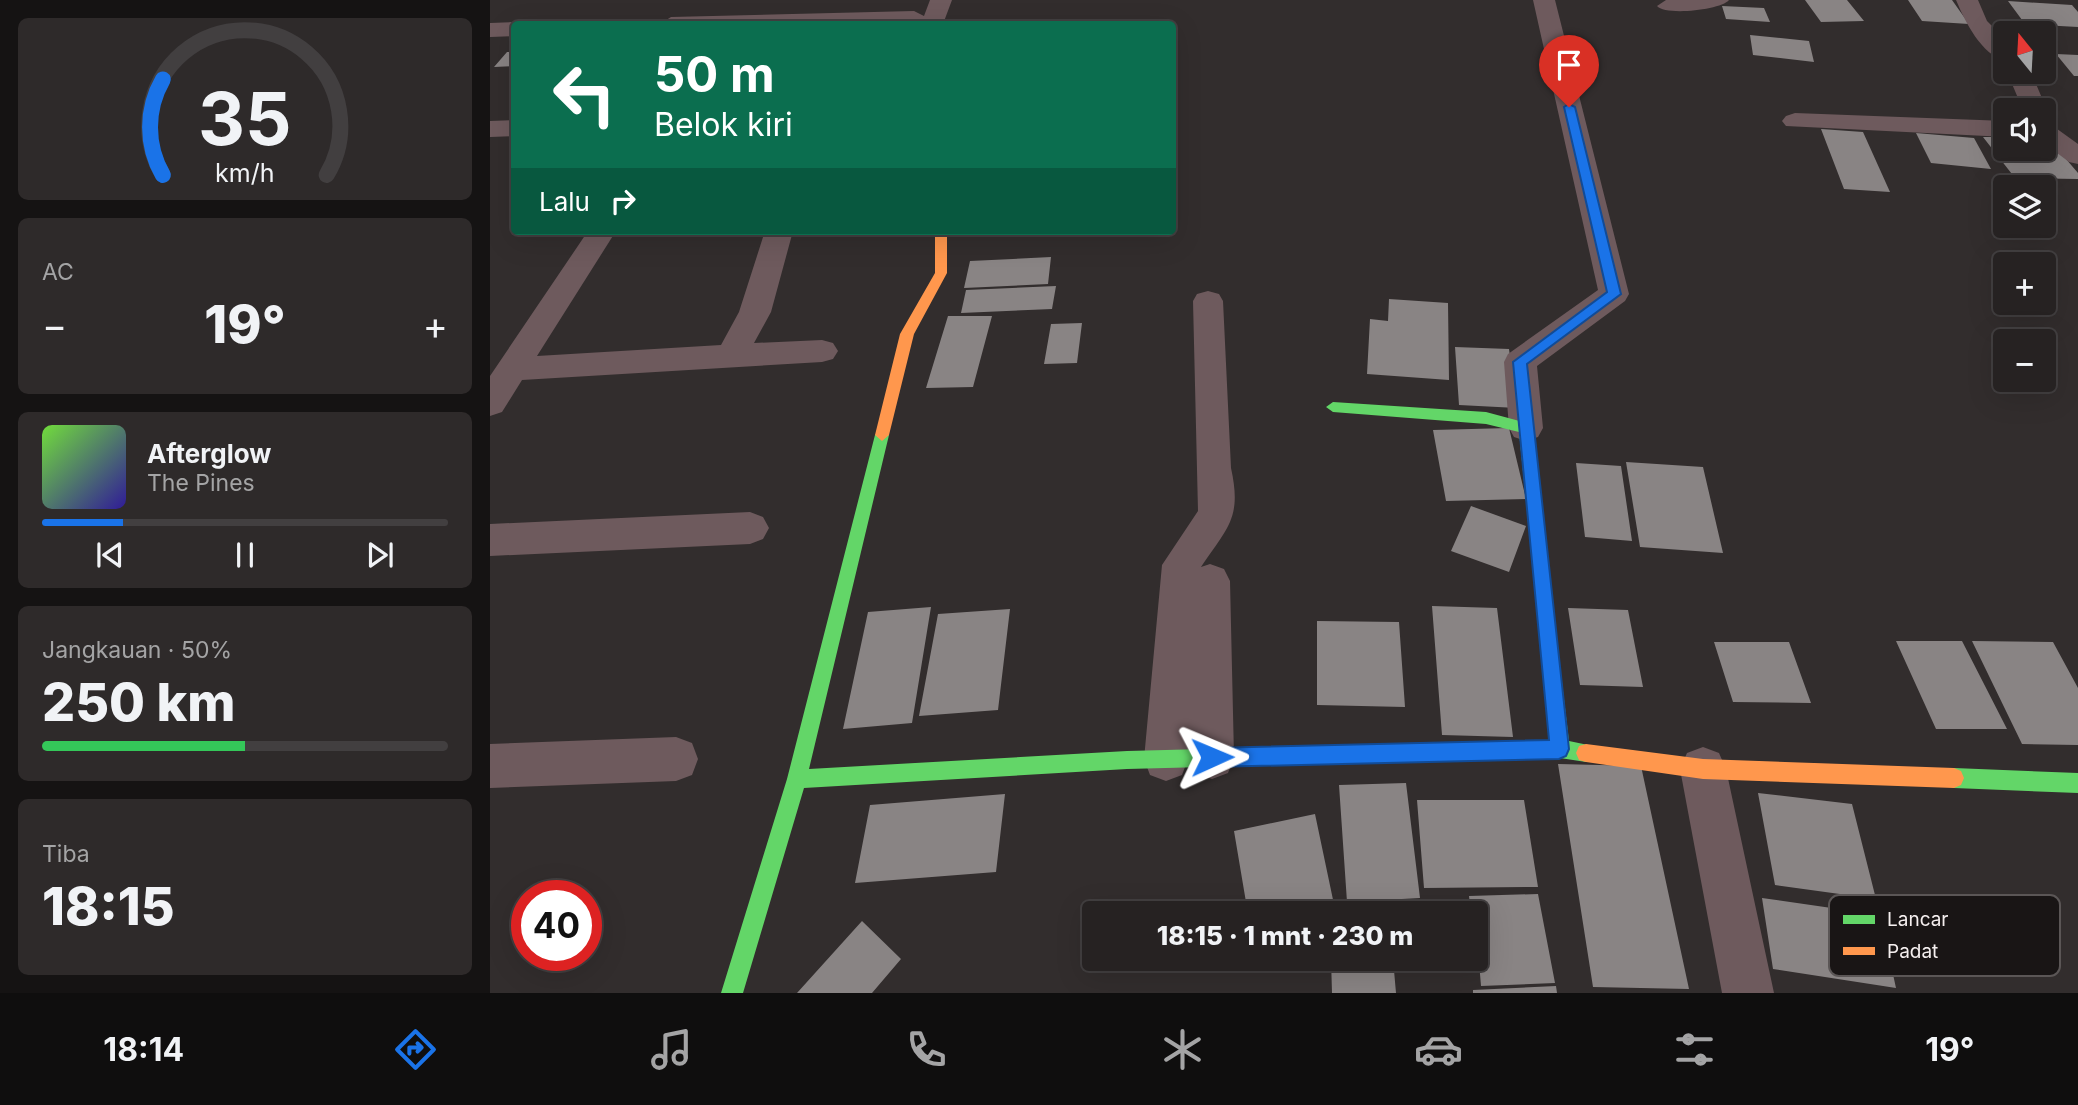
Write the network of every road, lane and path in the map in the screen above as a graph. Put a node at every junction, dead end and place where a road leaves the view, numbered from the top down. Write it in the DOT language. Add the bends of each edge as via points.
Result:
graph roads {
  1 [pos="691,0"];
  2 [pos="864,0"];
  3 [pos="941,0"];
  4 [pos="1544,0"];
  5 [pos="1718,0"];
  6 [pos="1967,0"];
  7 [pos="1668,5"];
  8 [pos="851,19"];
  9 [pos="674,21"];
  10 [pos="779,21"];
  11 [pos="923,21"];
  12 [pos="511,29"];
  13 [pos="490,30"];
  14 [pos="1993,40"];
  15 [pos="1795,121"];
  16 [pos="511,128"];
  17 [pos="490,129"];
  18 [pos="1993,129"];
  19 [pos="2056,140"];
  20 [pos="2078,156"];
  21 [pos="599,235"];
  22 [pos="778,235"];
  23 [pos="941,235"];
  24 [pos="1208,301"];
  25 [pos="822,351"];
  26 [pos="731,357"];
  27 [pos="514,369"];
  28 [pos="490,402"];
  29 [pos="1333,407"];
  30 [pos="1526,428"];
  31 [pos="750,528"];
  32 [pos="490,540"];
  33 [pos="1210,581"];
  34 [pos="1559,749"];
  35 [pos="1212,757"];
  36 [pos="676,759"];
  37 [pos="1166,759"];
  38 [pos="490,766"];
  39 [pos="1703,769"];
  40 [pos="797,779"];
  41 [pos="2078,783"];
  42 [pos="732,993"];
  43 [pos="1748,993"];
  1 -- 9 [label="street"];
  2 -- 8 [label="street"];
  3 -- 11 [label="street"];
  4 -- 30 [label="street" via="1614,294 1520,362"];
  5 -- 7 [label="street"];
  6 -- 14 [label="street" via="1978,24"];
  8 -- 10 [label="street"];
  8 -- 11 [label="street"];
  12 -- 13 [label="street"];
  15 -- 18 [label="street"];
  16 -- 17 [label="street"];
  19 -- 20 [label="street"];
  21 -- 27 [label="street"];
  22 -- 26 [label="street" via="755,312"];
  23 -- 40 [label="street" via="941,273 907,334"];
  24 -- 37 [label="street" via="1213,468 1218,494 1216,515 1181,565"];
  25 -- 26 [label="street"];
  26 -- 27 [label="street"];
  27 -- 28 [label="street"];
  29 -- 30 [label="street" via="1486,418"];
  30 -- 34 [label="street"];
  31 -- 32 [label="street"];
  33 -- 35 [label="street"];
  34 -- 35 [label="street"];
  34 -- 39 [label="street"];
  35 -- 37 [label="street"];
  36 -- 38 [label="street"];
  37 -- 40 [label="street"];
  39 -- 41 [label="street"];
  39 -- 43 [label="street"];
  40 -- 42 [label="street"];
}
